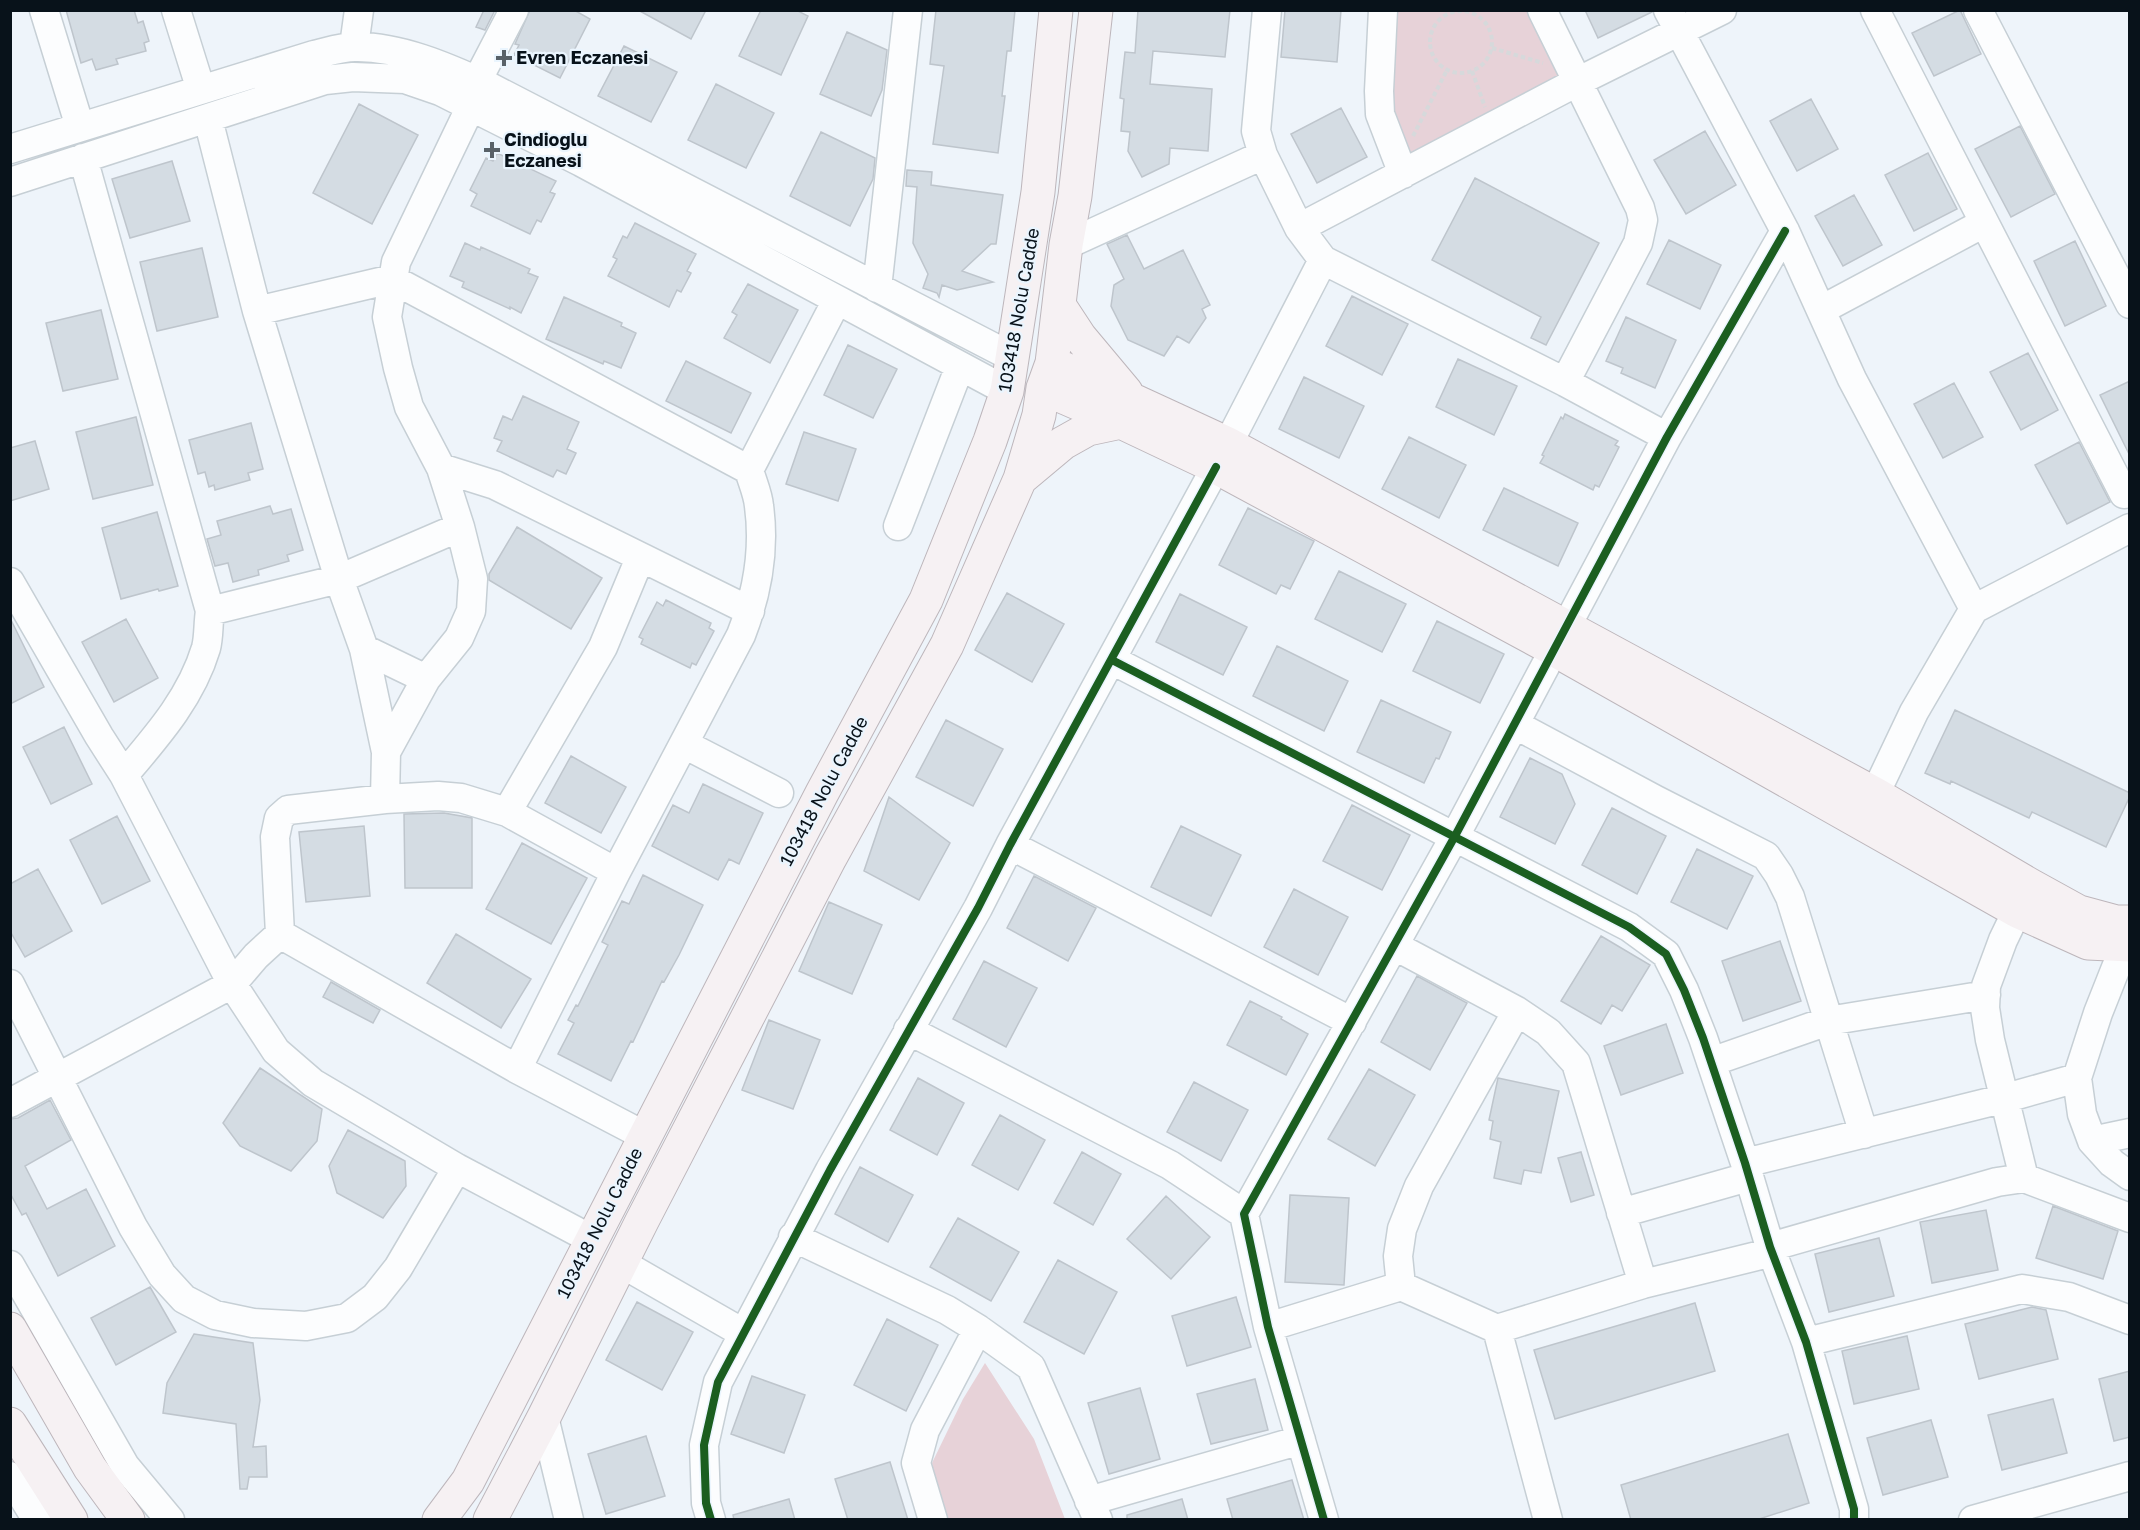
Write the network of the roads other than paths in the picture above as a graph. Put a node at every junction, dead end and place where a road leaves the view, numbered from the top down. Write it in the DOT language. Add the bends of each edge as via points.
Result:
graph roads {
  1 [pos="44,10"];
  2 [pos="176,10"];
  3 [pos="359,10"];
  4 [pos="514,10"];
  5 [pos="1056,10"];
  6 [pos="1096,10"];
  7 [pos="1267,10"];
  8 [pos="1383,10"];
  9 [pos="1542,10"];
  10 [pos="1722,10"];
  11 [pos="1875,10"];
  12 [pos="1978,10"];
  13 [pos="905,12"];
  14 [pos="1673,21"];
  15 [pos="354,46"];
  16 [pos="1575,77"];
  17 [pos="201,90"];
  18 [pos="474,94"];
  19 [pos="208,119"];
  20 [pos="80,127"];
  21 [pos="10,149"];
  22 [pos="1263,154"];
  23 [pos="83,158"];
  24 [pos="1401,169"];
  25 [pos="10,182"];
  26 [pos="1984,223"];
  27 [pos="1299,228"];
  28 [pos="1785,231"];
  29 [pos="1066,245"];
  30 [pos="1323,260"];
  31 [pos="392,279"];
  32 [pos="877,288"];
  33 [pos="837,300"];
  34 [pos="2130,304"];
  35 [pos="1059,305"];
  36 [pos="1821,310"];
  37 [pos="257,311"];
  38 [pos="1012,357"];
  39 [pos="960,366"];
  40 [pos="1047,376"];
  41 [pos="1565,382"];
  42 [pos="1007,391"];
  43 [pos="1126,410"];
  44 [pos="1667,437"];
  45 [pos="1222,456"];
  46 [pos="441,468"];
  47 [pos="749,470"];
  48 [pos="1020,479"];
  49 [pos="2128,497"];
  50 [pos="898,526"];
  51 [pos="460,527"];
  52 [pos="2130,528"];
  53 [pos="640,558"];
  54 [pos="339,579"];
  55 [pos="14,596"];
  56 [pos="1974,609"];
  57 [pos="210,611"];
  58 [pos="750,611"];
  59 [pos="1561,638"];
  60 [pos="364,649"];
  61 [pos="1112,660"];
  62 [pos="426,678"];
  63 [pos="1515,725"];
  64 [pos="684,744"];
  65 [pos="386,752"];
  66 [pos="124,775"];
  67 [pos="779,793"];
  68 [pos="1875,794"];
  69 [pos="385,799"];
  70 [pos="507,812"];
  71 [pos="1455,836"];
  72 [pos="1010,845"];
  73 [pos="616,872"];
  74 [pos="2017,911"];
  75 [pos="280,934"];
  76 [pos="2128,937"];
  77 [pos="1395,946"];
  78 [pos="10,984"];
  79 [pos="232,984"];
  80 [pos="1986,995"];
  81 [pos="1517,1011"];
  82 [pos="1828,1021"];
  83 [pos="1353,1022"];
  84 [pos="908,1030"];
  85 [pos="1711,1062"];
  86 [pos="517,1069"];
  87 [pos="59,1077"];
  88 [pos="2077,1078"];
  89 [pos="2006,1098"];
  90 [pos="10,1103"];
  91 [pos="2130,1132"];
  92 [pos="1864,1134"];
  93 [pos="645,1136"];
  94 [pos="2092,1141"];
  95 [pos="457,1168"];
  96 [pos="1747,1170"];
  97 [pos="2130,1176"];
  98 [pos="2024,1178"];
  99 [pos="1244,1214"];
  100 [pos="1621,1214"];
  101 [pos="2130,1218"];
  102 [pos="793,1237"];
  103 [pos="591,1239"];
  104 [pos="1772,1250"];
  105 [pos="621,1263"];
  106 [pos="10,1265"];
  107 [pos="1643,1284"];
  108 [pos="1401,1286"];
  109 [pos="2129,1318"];
  110 [pos="1269,1328"];
  111 [pos="10,1329"];
  112 [pos="978,1329"];
  113 [pos="1497,1329"];
  114 [pos="743,1333"];
  115 [pos="1806,1342"];
  116 [pos="544,1417"];
  117 [pos="10,1424"];
  118 [pos="1301,1440"];
  119 [pos="10,1476"];
  120 [pos="2130,1476"];
  121 [pos="1094,1510"];
  122 [pos="1981,1518"];
  123 [pos="37,1520"];
  124 [pos="71,1520"];
  125 [pos="128,1520"];
  126 [pos="170,1520"];
  127 [pos="439,1520"];
  128 [pos="490,1520"];
  129 [pos="569,1520"];
  130 [pos="711,1520"];
  131 [pos="933,1520"];
  132 [pos="1324,1520"];
  133 [pos="1548,1520"];
  134 [pos="1854,1520"];
  1 -- 20 [label="street"];
  2 -- 17 [label="street"];
  3 -- 15 [label="street"];
  4 -- 18 [label="street"];
  5 -- 38 [label="main road, 103418 Nolu Cadde" via="1038,192"];
  6 -- 29 [label="main road"];
  7 -- 22 [label="street" via="1256,131"];
  8 -- 24 [label="street" via="1380,114"];
  9 -- 16 [label="street"];
  10 -- 14 [label="street"];
  11 -- 26 [label="street"];
  12 -- 34 [label="street"];
  13 -- 32 [label="street"];
  14 -- 16 [label="street"];
  14 -- 28 [label="street"];
  15 -- 17 [label="street"];
  15 -- 18 [label="street" via="406,55 444,67"];
  16 -- 24 [label="street" via="1493,126"];
  16 -- 41 [label="street" via="1643,220 1638,243"];
  17 -- 20 [label="street"];
  18 -- 19 [label="street" via="440,91 405,78 354,77 325,80"];
  18 -- 31 [label="street" via="396,262"];
  18 -- 32 [label="street"];
  18 -- 33 [label="street" via="581,162"];
  19 -- 23 [label="street"];
  19 -- 37 [label="street"];
  20 -- 21 [label="street"];
  22 -- 27 [label="street"];
  22 -- 29 [label="street"];
  23 -- 25 [label="street"];
  23 -- 57 [label="street"];
  24 -- 27 [label="street"];
  26 -- 36 [label="street"];
  26 -- 49 [label="street"];
  27 -- 30 [label="street"];
  28 -- 36 [label="street"];
  28 -- 44 [label="street"];
  29 -- 35 [label="main road"];
  30 -- 41 [label="street"];
  30 -- 45 [label="street"];
  31 -- 37 [label="street"];
  31 -- 46 [label="street" via="387,317 398,368 409,407"];
  31 -- 47 [label="street"];
  32 -- 38 [label="street"];
  33 -- 39 [label="street"];
  33 -- 47 [label="street"];
  35 -- 40 [label="main road"];
  35 -- 43 [label="main road"];
  36 -- 56 [label="street" via="1852,379"];
  37 -- 54 [label="street"];
  38 -- 42 [label="main road, 103418 Nolu Cadde"];
  39 -- 42 [label="street"];
  39 -- 50 [label="street"];
  40 -- 43 [label="main road"];
  40 -- 48 [label="main road"];
  41 -- 44 [label="street"];
  42 -- 93 [label="main road, 103418 Nolu Cadde" via="926,600"];
  43 -- 45 [label="main road"];
  43 -- 48 [label="main road" via="1063,443"];
  44 -- 59 [label="street"];
  45 -- 59 [label="main road"];
  45 -- 61 [label="street"];
  46 -- 51 [label="street"];
  46 -- 53 [label="street" via="495,485"];
  47 -- 58 [label="street" via="759,504 761,546"];
  48 -- 105 [label="main road" via="947,645 830,858"];
  51 -- 54 [label="street"];
  51 -- 62 [label="street" via="473,579 471,611 459,638"];
  52 -- 56 [label="street"];
  53 -- 58 [label="street"];
  53 -- 70 [label="street" via="603,647"];
  54 -- 57 [label="street"];
  54 -- 60 [label="street"];
  55 -- 66 [label="street"];
  56 -- 68 [label="street" via="1914,712"];
  57 -- 66 [label="street" via="206,646 192,686"];
  58 -- 64 [label="street"];
  59 -- 63 [label="street"];
  59 -- 68 [label="main road"];
  59 -- 74 [label="main road"];
  60 -- 62 [label="street"];
  60 -- 65 [label="street"];
  61 -- 71 [label="street"];
  61 -- 72 [label="street"];
  62 -- 65 [label="street"];
  63 -- 71 [label="street"];
  63 -- 82 [label="street" via="1766,856 1790,897"];
  64 -- 67 [label="street"];
  64 -- 73 [label="street"];
  65 -- 69 [label="street"];
  66 -- 79 [label="street"];
  68 -- 76 [label="main road" via="2079,912 2116,922"];
  69 -- 70 [label="street" via="461,798"];
  69 -- 75 [label="street" via="288,810 279,818 275,837"];
  70 -- 73 [label="street"];
  71 -- 77 [label="street"];
  71 -- 85 [label="street" via="1629,927 1666,954"];
  72 -- 83 [label="street"];
  72 -- 84 [label="street"];
  73 -- 86 [label="street"];
  74 -- 76 [label="main road" via="2088,943"];
  74 -- 80 [label="street" via="1986,986"];
  75 -- 79 [label="street"];
  75 -- 86 [label="street"];
  76 -- 88 [label="street"];
  77 -- 81 [label="street"];
  77 -- 83 [label="street"];
  78 -- 87 [label="street"];
  79 -- 87 [label="street"];
  79 -- 95 [label="street" via="276,1051 313,1083"];
  80 -- 82 [label="street"];
  80 -- 89 [label="street" via="1990,1040"];
  81 -- 100 [label="street" via="1548,1032 1576,1063"];
  81 -- 108 [label="street" via="1419,1186 1402,1229 1398,1256"];
  82 -- 85 [label="street"];
  82 -- 92 [label="street"];
  83 -- 99 [label="street"];
  84 -- 99 [label="street" via="1170,1165"];
  84 -- 102 [label="street"];
  85 -- 96 [label="street"];
  86 -- 93 [label="street"];
  87 -- 90 [label="street"];
  87 -- 95 [label="street" via="133,1227 162,1275 184,1299 214,1315 253,1323 306,1326 347,1318 375,1297 398,1268"];
  88 -- 89 [label="street"];
  88 -- 94 [label="street" via="2082,1114"];
  89 -- 92 [label="street"];
  89 -- 98 [label="street"];
  91 -- 94 [label="street"];
  92 -- 96 [label="street"];
  93 -- 103 [label="main road, 103418 Nolu Cadde"];
  94 -- 97 [label="street"];
  95 -- 103 [label="street"];
  96 -- 100 [label="street"];
  96 -- 104 [label="street"];
  98 -- 101 [label="street"];
  98 -- 104 [label="street" via="1997,1182"];
  99 -- 110 [label="street"];
  100 -- 107 [label="street"];
  102 -- 112 [label="street" via="947,1310"];
  102 -- 114 [label="street"];
  103 -- 127 [label="main road, 103418 Nolu Cadde" via="468,1481"];
  104 -- 107 [label="street"];
  104 -- 115 [label="street"];
  105 -- 114 [label="street"];
  105 -- 116 [label="main road"];
  106 -- 126 [label="street" via="125,1466"];
  107 -- 113 [label="street"];
  108 -- 110 [label="street"];
  108 -- 113 [label="street"];
  109 -- 115 [label="street" via="2069,1297 2022,1289"];
  110 -- 118 [label="street"];
  111 -- 125 [label="main road" via="90,1468"];
  112 -- 121 [label="street" via="1031,1367"];
  112 -- 131 [label="street" via="925,1430 915,1463"];
  113 -- 133 [label="street"];
  114 -- 130 [label="street" via="718,1382 704,1444 706,1503"];
  115 -- 134 [label="street"];
  116 -- 128 [label="main road"];
  116 -- 129 [label="street"];
  117 -- 124 [label="main road"];
  118 -- 121 [label="street"];
  118 -- 132 [label="street"];
  119 -- 123 [label="street"];
  120 -- 122 [label="street"];
}
